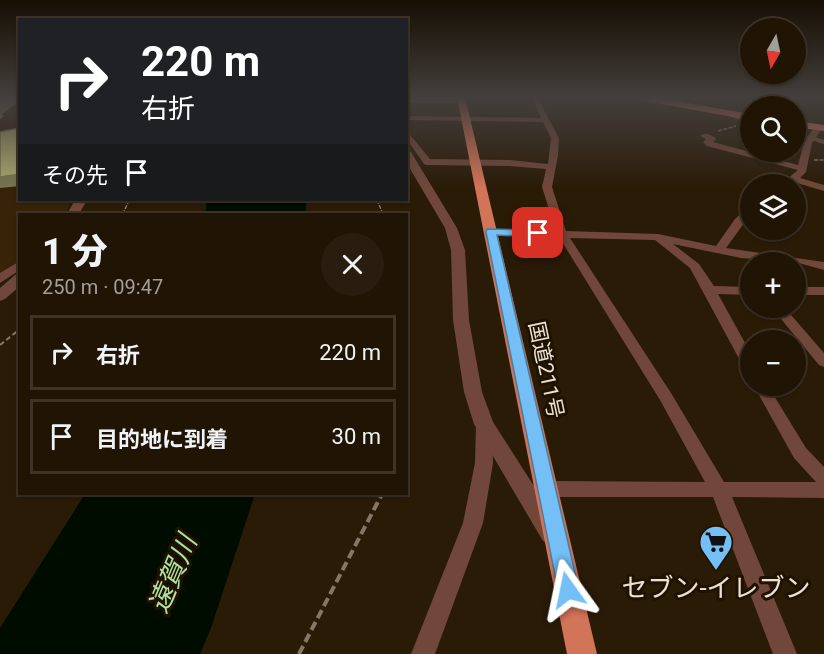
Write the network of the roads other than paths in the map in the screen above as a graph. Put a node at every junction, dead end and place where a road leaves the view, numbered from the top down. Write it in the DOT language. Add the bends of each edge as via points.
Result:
graph roads {
  1 [pos="468,128"];
  2 [pos="550,128"];
  3 [pos="821,128"];
  4 [pos="408,135"];
  5 [pos="704,136"];
  6 [pos="808,139"];
  7 [pos="824,142"];
  8 [pos="408,155"];
  9 [pos="476,162"];
  10 [pos="551,167"];
  11 [pos="803,169"];
  12 [pos="799,174"];
  13 [pos="806,182"];
  14 [pos="824,188"];
  15 [pos="740,220"];
  16 [pos="491,232"];
  17 [pos="562,234"];
  18 [pos="658,237"];
  19 [pos="720,249"];
  20 [pos="18,266"];
  21 [pos="824,266"];
  22 [pos="0,279"];
  23 [pos="18,280"];
  24 [pos="710,290"];
  25 [pos="740,291"];
  26 [pos="806,291"];
  27 [pos="824,291"];
  28 [pos="0,296"];
  29 [pos="787,318"];
  30 [pos="740,347"];
  31 [pos="824,362"];
  32 [pos="767,396"];
  33 [pos="484,424"];
  34 [pos="547,489"];
  35 [pos="823,489"];
  36 [pos="720,491"];
  37 [pos="559,547"];
  38 [pos="423,654"];
  39 [pos="582,654"];
  40 [pos="785,654"];
  1 -- 9 [label="highway, 国道211号"];
  2 -- 10 [label="street" via="555,138"];
  3 -- 6 [label="street"];
  4 -- 9 [label="street" via="427,162"];
  5 -- 11 [label="street" via="712,139 707,142 710,144"];
  6 -- 7 [label="lane"];
  6 -- 11 [label="street"];
  8 -- 33 [label="street" via="451,228 458,249 461,320 473,392"];
  9 -- 10 [label="street"];
  9 -- 16 [label="highway, 国道211号"];
  10 -- 17 [label="street" via="547,187"];
  11 -- 12 [label="street"];
  13 -- 14 [label="street"];
  15 -- 19 [label="street"];
  16 -- 17 [label="street"];
  16 -- 34 [label="highway, 国道211号"];
  17 -- 18 [label="street"];
  17 -- 36 [label="street" via="666,397"];
  18 -- 19 [label="street"];
  18 -- 24 [label="street" via="694,266"];
  19 -- 21 [label="street"];
  20 -- 22 [label="street"];
  23 -- 28 [label="street"];
  24 -- 25 [label="street"];
  24 -- 30 [label="street"];
  26 -- 27 [label="street"];
  29 -- 31 [label="street"];
  32 -- 35 [label="street"];
  33 -- 37 [label="street"];
  33 -- 38 [label="street" via="484,463 472,523"];
  34 -- 36 [label="street"];
  34 -- 37 [label="highway, 国道211号"];
  35 -- 36 [label="street"];
  36 -- 40 [label="street"];
  37 -- 39 [label="highway, 国道211号"];
}
